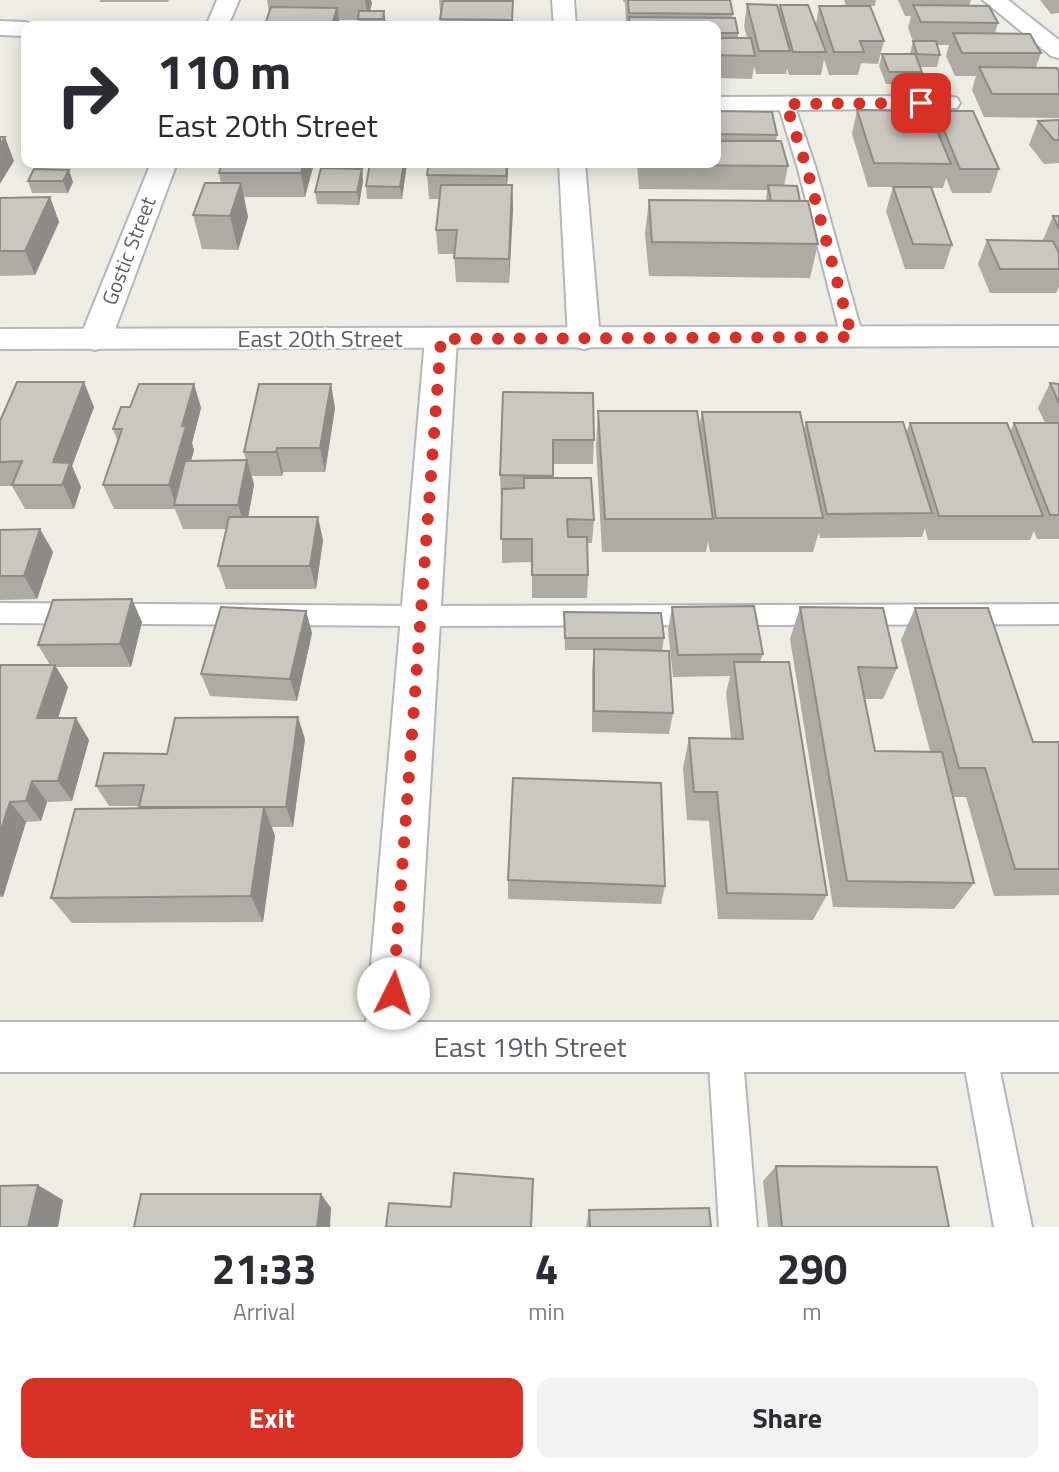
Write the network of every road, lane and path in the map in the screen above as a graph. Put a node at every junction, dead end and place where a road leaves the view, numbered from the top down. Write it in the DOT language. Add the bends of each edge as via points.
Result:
graph roads {
  1 [pos="228,0"];
  2 [pos="563,0"];
  3 [pos="994,0"];
  4 [pos="219,21"];
  5 [pos="565,21"];
  6 [pos="0,29"];
  7 [pos="21,29"];
  8 [pos="1059,51"];
  9 [pos="948,103"];
  10 [pos="721,104"];
  11 [pos="786,104"];
  12 [pos="162,168"];
  13 [pos="572,168"];
  14 [pos="1059,336"];
  15 [pos="852,337"];
  16 [pos="441,339"];
  17 [pos="0,340"];
  18 [pos="94,340"];
  19 [pos="584,340"];
  20 [pos="0,613"];
  21 [pos="1059,614"];
  22 [pos="420,616"];
  23 [pos="0,1047"];
  24 [pos="389,1047"];
  25 [pos="724,1047"];
  26 [pos="978,1047"];
  27 [pos="1059,1047"];
  28 [pos="738,1227"];
  29 [pos="1013,1227"];
  1 -- 4 [label="street"];
  2 -- 5 [label="street"];
  3 -- 8 [label="street"];
  6 -- 7 [label="street"];
  9 -- 11 [label="street"];
  10 -- 11 [label="street"];
  11 -- 15 [label="lane"];
  12 -- 18 [label="street, Gostic Street"];
  13 -- 19 [label="street"];
  14 -- 15 [label="street, East 20th Street"];
  15 -- 19 [label="street, East 20th Street"];
  16 -- 18 [label="street, East 20th Street"];
  16 -- 19 [label="street, East 20th Street"];
  16 -- 22 [label="street"];
  17 -- 18 [label="street, East 20th Street"];
  20 -- 22 [label="lane"];
  21 -- 22 [label="lane"];
  22 -- 24 [label="street"];
  23 -- 24 [label="street, East 19th Street"];
  24 -- 25 [label="street, East 19th Street"];
  25 -- 26 [label="street, East 19th Street"];
  25 -- 28 [label="lane"];
  26 -- 27 [label="street, East 19th Street"];
  26 -- 29 [label="lane"];
}
